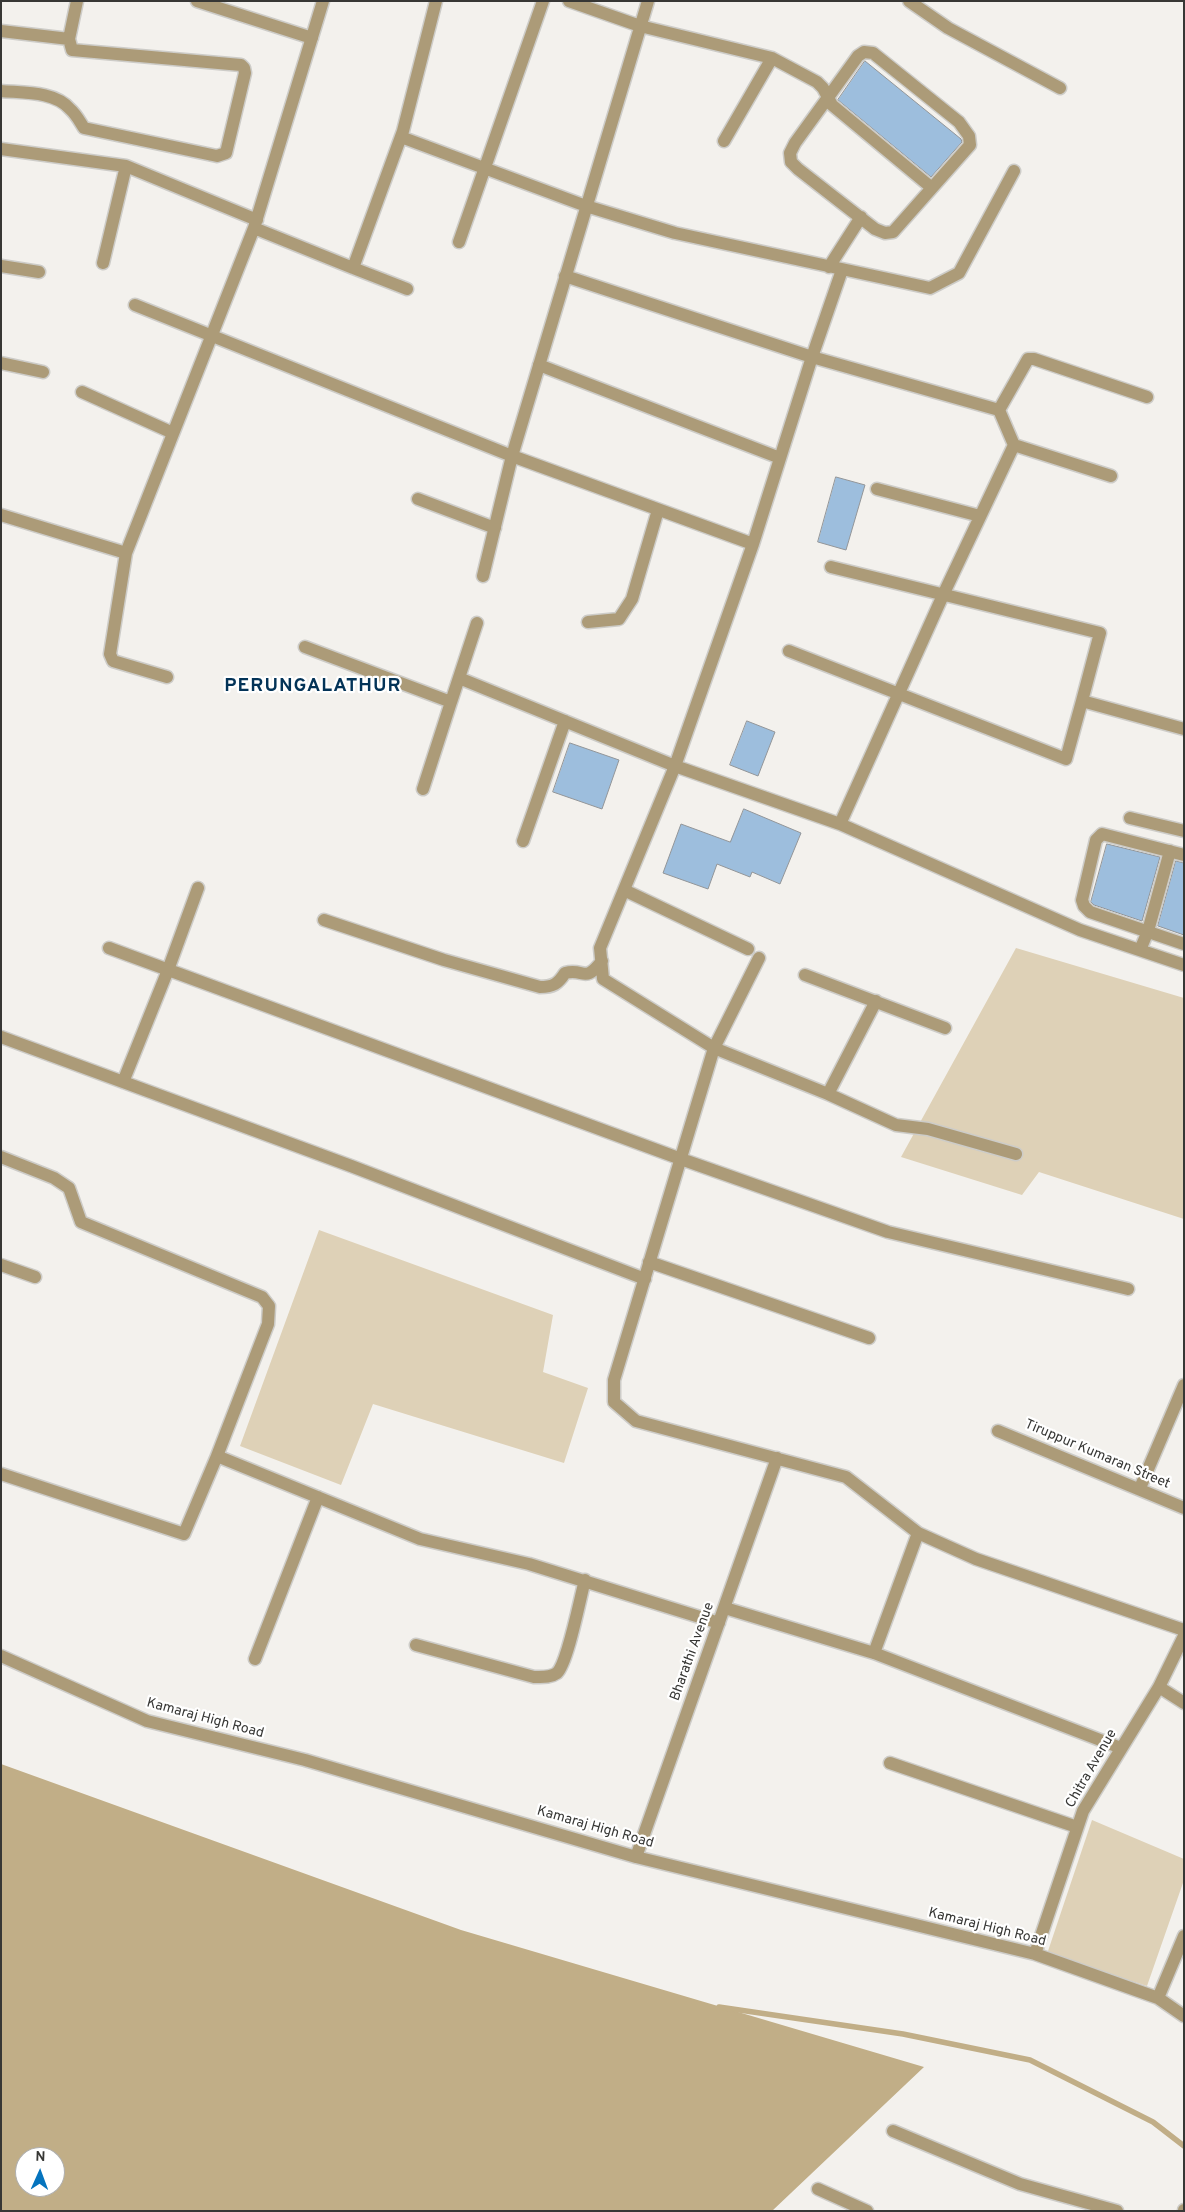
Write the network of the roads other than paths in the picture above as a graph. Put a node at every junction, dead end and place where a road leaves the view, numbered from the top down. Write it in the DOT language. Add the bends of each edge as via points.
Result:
graph roads {
  1 [pos="77,1"];
  2 [pos="197,1"];
  3 [pos="323,1"];
  4 [pos="436,1"];
  5 [pos="543,1"];
  6 [pos="569,1"];
  7 [pos="648,1"];
  8 [pos="909,1"];
  9 [pos="640,26"];
  10 [pos="1,31"];
  11 [pos="69,38"];
  12 [pos="312,38"];
  13 [pos="772,58"];
  14 [pos="1060,88"];
  15 [pos="1,91"];
  16 [pos="828,96"];
  17 [pos="401,137"];
  18 [pos="724,141"];
  19 [pos="1,149"];
  20 [pos="126,166"];
  21 [pos="485,167"];
  22 [pos="1014,171"];
  23 [pos="932,188"];
  24 [pos="586,206"];
  25 [pos="860,217"];
  26 [pos="255,224"];
  27 [pos="459,242"];
  28 [pos="103,263"];
  29 [pos="1,266"];
  30 [pos="829,267"];
  31 [pos="353,268"];
  32 [pos="842,270"];
  33 [pos="39,272"];
  34 [pos="565,276"];
  35 [pos="408,289"];
  36 [pos="135,305"];
  37 [pos="212,334"];
  38 [pos="812,357"];
  39 [pos="1,363"];
  40 [pos="539,365"];
  41 [pos="43,372"];
  42 [pos="82,392"];
  43 [pos="1147,397"];
  44 [pos="999,410"];
  45 [pos="173,433"];
  46 [pos="1014,445"];
  47 [pos="512,456"];
  48 [pos="780,458"];
  49 [pos="1111,476"];
  50 [pos="877,489"];
  51 [pos="418,499"];
  52 [pos="658,510"];
  53 [pos="1,515"];
  54 [pos="980,516"];
  55 [pos="495,528"];
  56 [pos="753,544"];
  57 [pos="126,553"];
  58 [pos="831,567"];
  59 [pos="482,576"];
  60 [pos="944,593"];
  61 [pos="588,622"];
  62 [pos="477,623"];
  63 [pos="305,647"];
  64 [pos="789,651"];
  65 [pos="167,677"];
  66 [pos="459,678"];
  67 [pos="898,694"];
  68 [pos="1082,701"];
  69 [pos="451,702"];
  70 [pos="565,721"];
  71 [pos="1184,729"];
  72 [pos="675,766"];
  73 [pos="423,789"];
  74 [pos="1130,818"];
  75 [pos="840,824"];
  76 [pos="1184,831"];
  77 [pos="523,841"];
  78 [pos="1170,851"];
  79 [pos="1184,854"];
  80 [pos="198,888"];
  81 [pos="624,890"];
  82 [pos="324,920"];
  83 [pos="1148,931"];
  84 [pos="1184,944"];
  85 [pos="109,948"];
  86 [pos="748,949"];
  87 [pos="1140,950"];
  88 [pos="759,958"];
  89 [pos="602,961"];
  90 [pos="1184,965"];
  91 [pos="168,970"];
  92 [pos="805,976"];
  93 [pos="876,1001"];
  94 [pos="944,1028"];
  95 [pos="1,1037"];
  96 [pos="714,1048"];
  97 [pos="122,1082"];
  98 [pos="828,1094"];
  99 [pos="1016,1154"];
  100 [pos="680,1159"];
  101 [pos="3,1160"];
  102 [pos="649,1262"];
  103 [pos="1,1265"];
  104 [pos="35,1277"];
  105 [pos="645,1279"];
  106 [pos="1128,1289"];
  107 [pos="868,1338"];
  108 [pos="1184,1384"];
  109 [pos="998,1431"];
  110 [pos="217,1456"];
  111 [pos="777,1458"];
  112 [pos="1,1474"];
  113 [pos="1140,1488"];
  114 [pos="318,1497"];
  115 [pos="1184,1508"];
  116 [pos="918,1533"];
  117 [pos="585,1580"];
  118 [pos="725,1608"];
  119 [pos="719,1623"];
  120 [pos="1184,1630"];
  121 [pos="1184,1636"];
  122 [pos="416,1645"];
  123 [pos="874,1653"];
  124 [pos="1,1656"];
  125 [pos="254,1660"];
  126 [pos="1158,1687"];
  127 [pos="1184,1703"];
  128 [pos="1121,1748"];
  129 [pos="890,1763"];
  130 [pos="1077,1827"];
  131 [pos="636,1857"];
  132 [pos="1184,1936"];
  133 [pos="1035,1954"];
  134 [pos="1158,1998"];
  135 [pos="1184,2016"];
  136 [pos="893,2131"];
  137 [pos="818,2189"];
  138 [pos="867,2211"];
  139 [pos="1117,2211"];
  1 -- 11 [label="street"];
  2 -- 12 [label="street"];
  3 -- 12 [label="street"];
  4 -- 17 [label="street"];
  5 -- 21 [label="street"];
  6 -- 9 [label="street"];
  7 -- 9 [label="street"];
  8 -- 14 [label="street" via="948,28"];
  9 -- 13 [label="street"];
  9 -- 24 [label="street"];
  10 -- 11 [label="street"];
  11 -- 15 [label="street" via="72,50 241,65 245,73 226,153 218,156 84,128 60,100"];
  12 -- 26 [label="street"];
  13 -- 16 [label="street" via="816,82"];
  13 -- 18 [label="street"];
  16 -- 23 [label="street" via="832,105"];
  16 -- 23 [label="street" via="858,56 864,52 873,53 959,122 969,136 970,145"];
  16 -- 25 [label="street" via="795,143 790,153 791,162"];
  17 -- 21 [label="street"];
  17 -- 31 [label="street"];
  19 -- 20 [label="street"];
  20 -- 26 [label="street"];
  20 -- 28 [label="street"];
  21 -- 24 [label="street"];
  21 -- 27 [label="street"];
  22 -- 32 [label="street" via="959,273 930,288"];
  23 -- 25 [label="street" via="893,232 885,233"];
  24 -- 30 [label="street" via="675,233"];
  24 -- 34 [label="street"];
  25 -- 30 [label="street"];
  26 -- 31 [label="street"];
  26 -- 37 [label="street"];
  29 -- 33 [label="street"];
  30 -- 32 [label="street"];
  31 -- 35 [label="street"];
  32 -- 38 [label="street"];
  34 -- 38 [label="street"];
  34 -- 40 [label="street"];
  36 -- 37 [label="street"];
  37 -- 45 [label="street"];
  37 -- 47 [label="street"];
  38 -- 44 [label="street"];
  38 -- 48 [label="street"];
  39 -- 41 [label="street"];
  40 -- 47 [label="street"];
  40 -- 48 [label="street"];
  42 -- 45 [label="street"];
  43 -- 44 [label="street" via="1028,359"];
  44 -- 46 [label="street"];
  45 -- 57 [label="street"];
  46 -- 49 [label="street"];
  46 -- 54 [label="street"];
  47 -- 52 [label="street"];
  47 -- 55 [label="street"];
  48 -- 56 [label="street"];
  50 -- 54 [label="street"];
  51 -- 55 [label="street"];
  52 -- 56 [label="street"];
  52 -- 61 [label="street" via="632,599 619,619"];
  53 -- 57 [label="street"];
  54 -- 60 [label="street"];
  55 -- 59 [label="street"];
  56 -- 72 [label="street"];
  57 -- 65 [label="street" via="110,654 112,661"];
  58 -- 60 [label="street"];
  60 -- 67 [label="street"];
  60 -- 68 [label="street" via="1100,633"];
  62 -- 66 [label="street"];
  63 -- 69 [label="street"];
  64 -- 67 [label="street"];
  66 -- 69 [label="street"];
  66 -- 70 [label="street"];
  67 -- 68 [label="street" via="1066,759"];
  67 -- 75 [label="street"];
  68 -- 71 [label="street"];
  69 -- 73 [label="street"];
  70 -- 72 [label="street"];
  70 -- 77 [label="street"];
  72 -- 75 [label="street"];
  72 -- 81 [label="street"];
  74 -- 76 [label="street"];
  75 -- 87 [label="street" via="1080,930"];
  78 -- 79 [label="street"];
  78 -- 83 [label="street"];
  78 -- 83 [label="street" via="1107,834 1098,836 1096,840 1082,900 1084,906 1090,912"];
  80 -- 91 [label="street"];
  81 -- 86 [label="street"];
  81 -- 89 [label="street" via="600,948"];
  82 -- 89 [label="street" via="444,960 540,987 550,987 559,982 565,973 573,971 585,975 593,972"];
  83 -- 84 [label="street"];
  83 -- 87 [label="street"];
  85 -- 91 [label="street"];
  87 -- 90 [label="street"];
  88 -- 96 [label="street"];
  89 -- 96 [label="street" via="603,979"];
  91 -- 97 [label="street"];
  91 -- 100 [label="street"];
  92 -- 93 [label="street"];
  93 -- 94 [label="street"];
  93 -- 98 [label="street"];
  95 -- 97 [label="street"];
  96 -- 98 [label="street"];
  96 -- 100 [label="street"];
  97 -- 105 [label="street"];
  98 -- 99 [label="street" via="896,1125 928,1129"];
  100 -- 102 [label="street"];
  100 -- 106 [label="street" via="888,1232"];
  101 -- 110 [label="street" via="54,1178 69,1188 81,1222 262,1297 269,1306 268,1324"];
  102 -- 105 [label="street"];
  102 -- 107 [label="street"];
  103 -- 104 [label="street"];
  105 -- 111 [label="street" via="614,1380 614,1402 636,1420"];
  108 -- 113 [label="street"];
  109 -- 113 [label="street, Tiruppur Kumaran Street"];
  110 -- 112 [label="street" via="184,1534"];
  110 -- 114 [label="street"];
  111 -- 116 [label="street" via="846,1476"];
  111 -- 118 [label="street, Bharathi Avenue"];
  113 -- 115 [label="street, Tiruppur Kumaran Street"];
  114 -- 117 [label="street" via="420,1539"];
  114 -- 125 [label="street"];
  116 -- 120 [label="street" via="976,1560"];
  116 -- 123 [label="street"];
  117 -- 119 [label="street"];
  117 -- 122 [label="street" via="565,1659 557,1673 546,1678"];
  118 -- 119 [label="street, Bharathi Avenue"];
  118 -- 123 [label="street"];
  119 -- 131 [label="street, Bharathi Avenue"];
  121 -- 126 [label="street, Chitra Avenue"];
  123 -- 128 [label="street"];
  124 -- 131 [label="street, Kamaraj High Road" via="147,1721 306,1760"];
  126 -- 127 [label="street"];
  126 -- 128 [label="street, Chitra Avenue"];
  128 -- 130 [label="street, Chitra Avenue" via="1083,1811"];
  129 -- 130 [label="street"];
  130 -- 133 [label="street, Chitra Avenue"];
  131 -- 133 [label="street, Kamaraj High Road"];
  132 -- 134 [label="street"];
  133 -- 134 [label="street, Kamaraj High Road"];
  134 -- 135 [label="street, Kamaraj High Road"];
  136 -- 139 [label="street" via="1020,2184"];
  137 -- 138 [label="street"];
}
